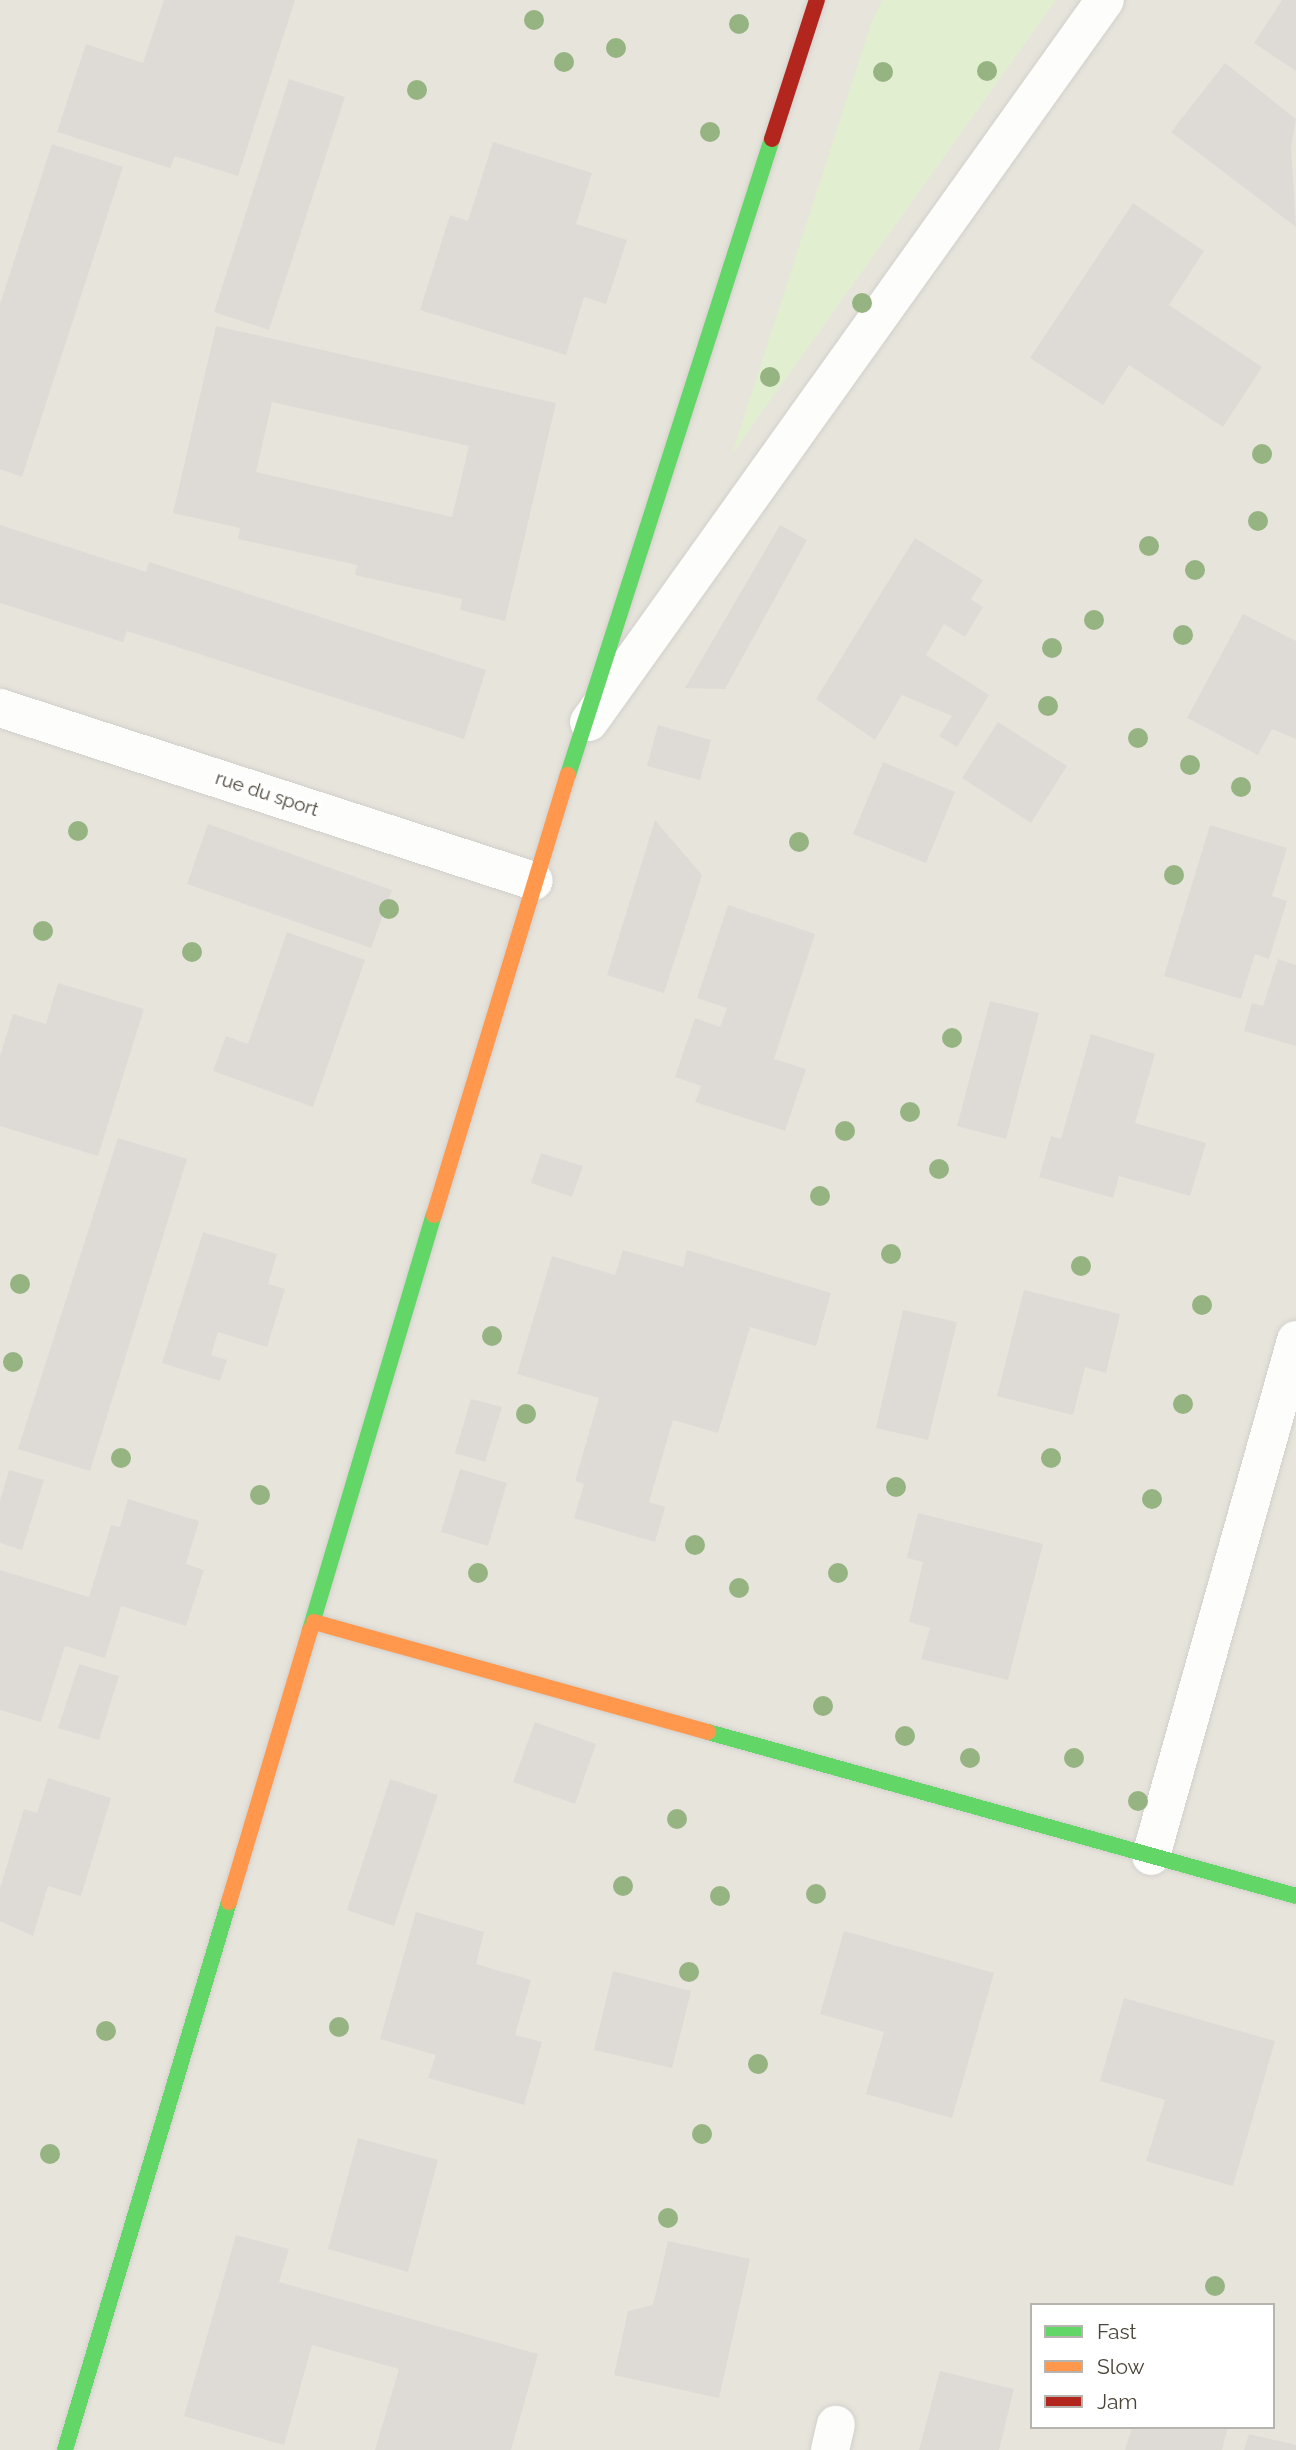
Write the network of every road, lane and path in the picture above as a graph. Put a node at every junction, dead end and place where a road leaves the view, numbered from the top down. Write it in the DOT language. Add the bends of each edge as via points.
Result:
graph roads {
  1 [pos="817,0"];
  2 [pos="1105,0"];
  3 [pos="0,708"];
  4 [pos="579,736"];
  5 [pos="534,881"];
  6 [pos="1296,1340"];
  7 [pos="314,1622"];
  8 [pos="1151,1856"];
  9 [pos="1296,1896"];
  10 [pos="65,2450"];
  1 -- 4 [label="main road"];
  2 -- 4 [label="street"];
  3 -- 5 [label="street, rue du sport"];
  4 -- 5 [label="main road"];
  5 -- 7 [label="main road"];
  6 -- 8 [label="street"];
  7 -- 8 [label="main road"];
  7 -- 10 [label="main road"];
  8 -- 9 [label="main road"];
}
